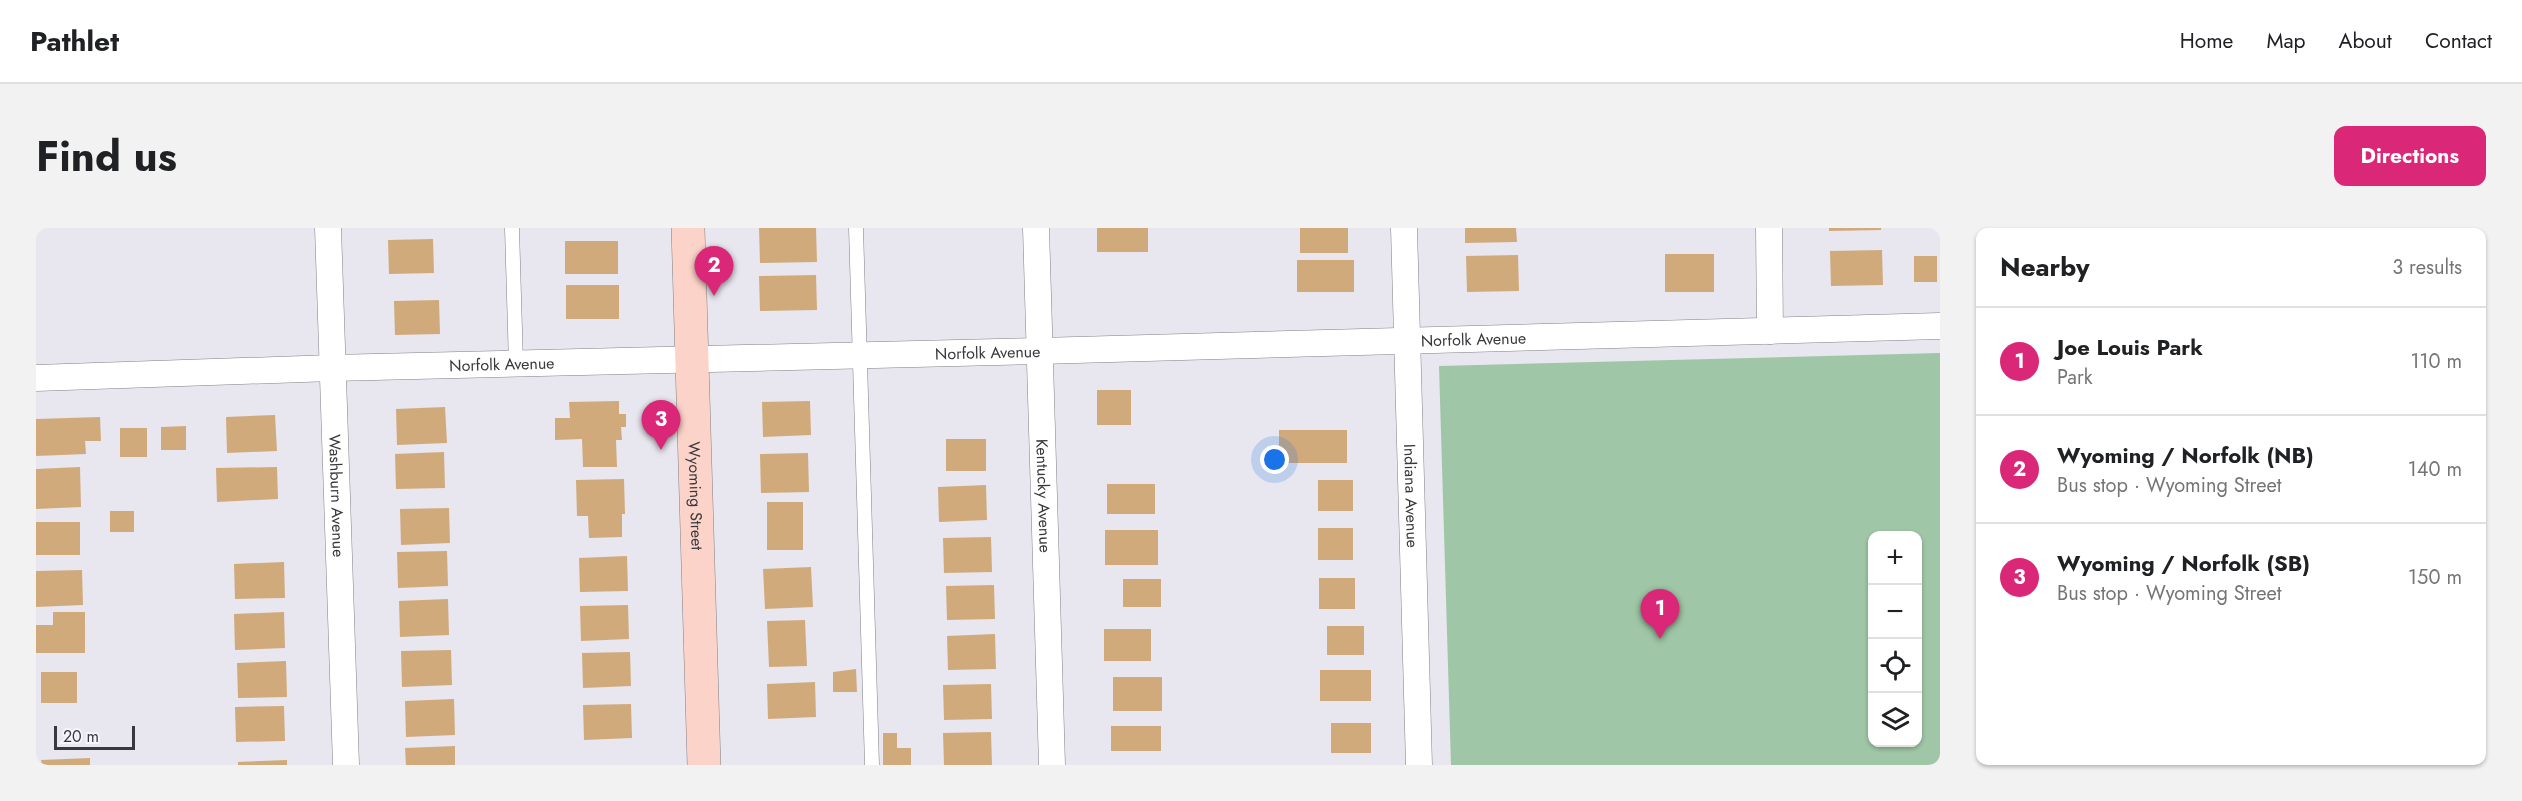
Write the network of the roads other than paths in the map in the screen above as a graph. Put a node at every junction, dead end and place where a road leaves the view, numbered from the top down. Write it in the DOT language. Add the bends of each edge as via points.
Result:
graph roads {
  1 [pos="328,228"];
  2 [pos="512,228"];
  3 [pos="688,228"];
  4 [pos="856,228"];
  5 [pos="1036,228"];
  6 [pos="1404,228"];
  7 [pos="1769,228"];
  8 [pos="1940,326"];
  9 [pos="1770,331"];
  10 [pos="1407,340"];
  11 [pos="1040,351"];
  12 [pos="860,355"];
  13 [pos="692,359"];
  14 [pos="516,364"];
  15 [pos="332,368"];
  16 [pos="36,378"];
  17 [pos="346,765"];
  18 [pos="704,765"];
  19 [pos="872,765"];
  20 [pos="1052,765"];
  21 [pos="1419,765"];
  1 -- 15 [label="street, Washburn Avenue"];
  2 -- 14 [label="lane"];
  3 -- 13 [label="street, Wyoming Street"];
  4 -- 12 [label="lane"];
  5 -- 11 [label="street, Kentucky Avenue"];
  6 -- 10 [label="street, Indiana Avenue"];
  7 -- 9 [label="street"];
  8 -- 9 [label="street, Norfolk Avenue"];
  9 -- 10 [label="street, Norfolk Avenue"];
  10 -- 11 [label="street, Norfolk Avenue"];
  10 -- 21 [label="street, Indiana Avenue"];
  11 -- 12 [label="street, Norfolk Avenue"];
  11 -- 20 [label="street, Kentucky Avenue"];
  12 -- 13 [label="street, Norfolk Avenue"];
  12 -- 19 [label="lane"];
  13 -- 14 [label="street, Norfolk Avenue"];
  13 -- 18 [label="street, Wyoming Street"];
  14 -- 15 [label="street, Norfolk Avenue"];
  15 -- 16 [label="street, Norfolk Avenue"];
  15 -- 17 [label="street, Washburn Avenue"];
}
